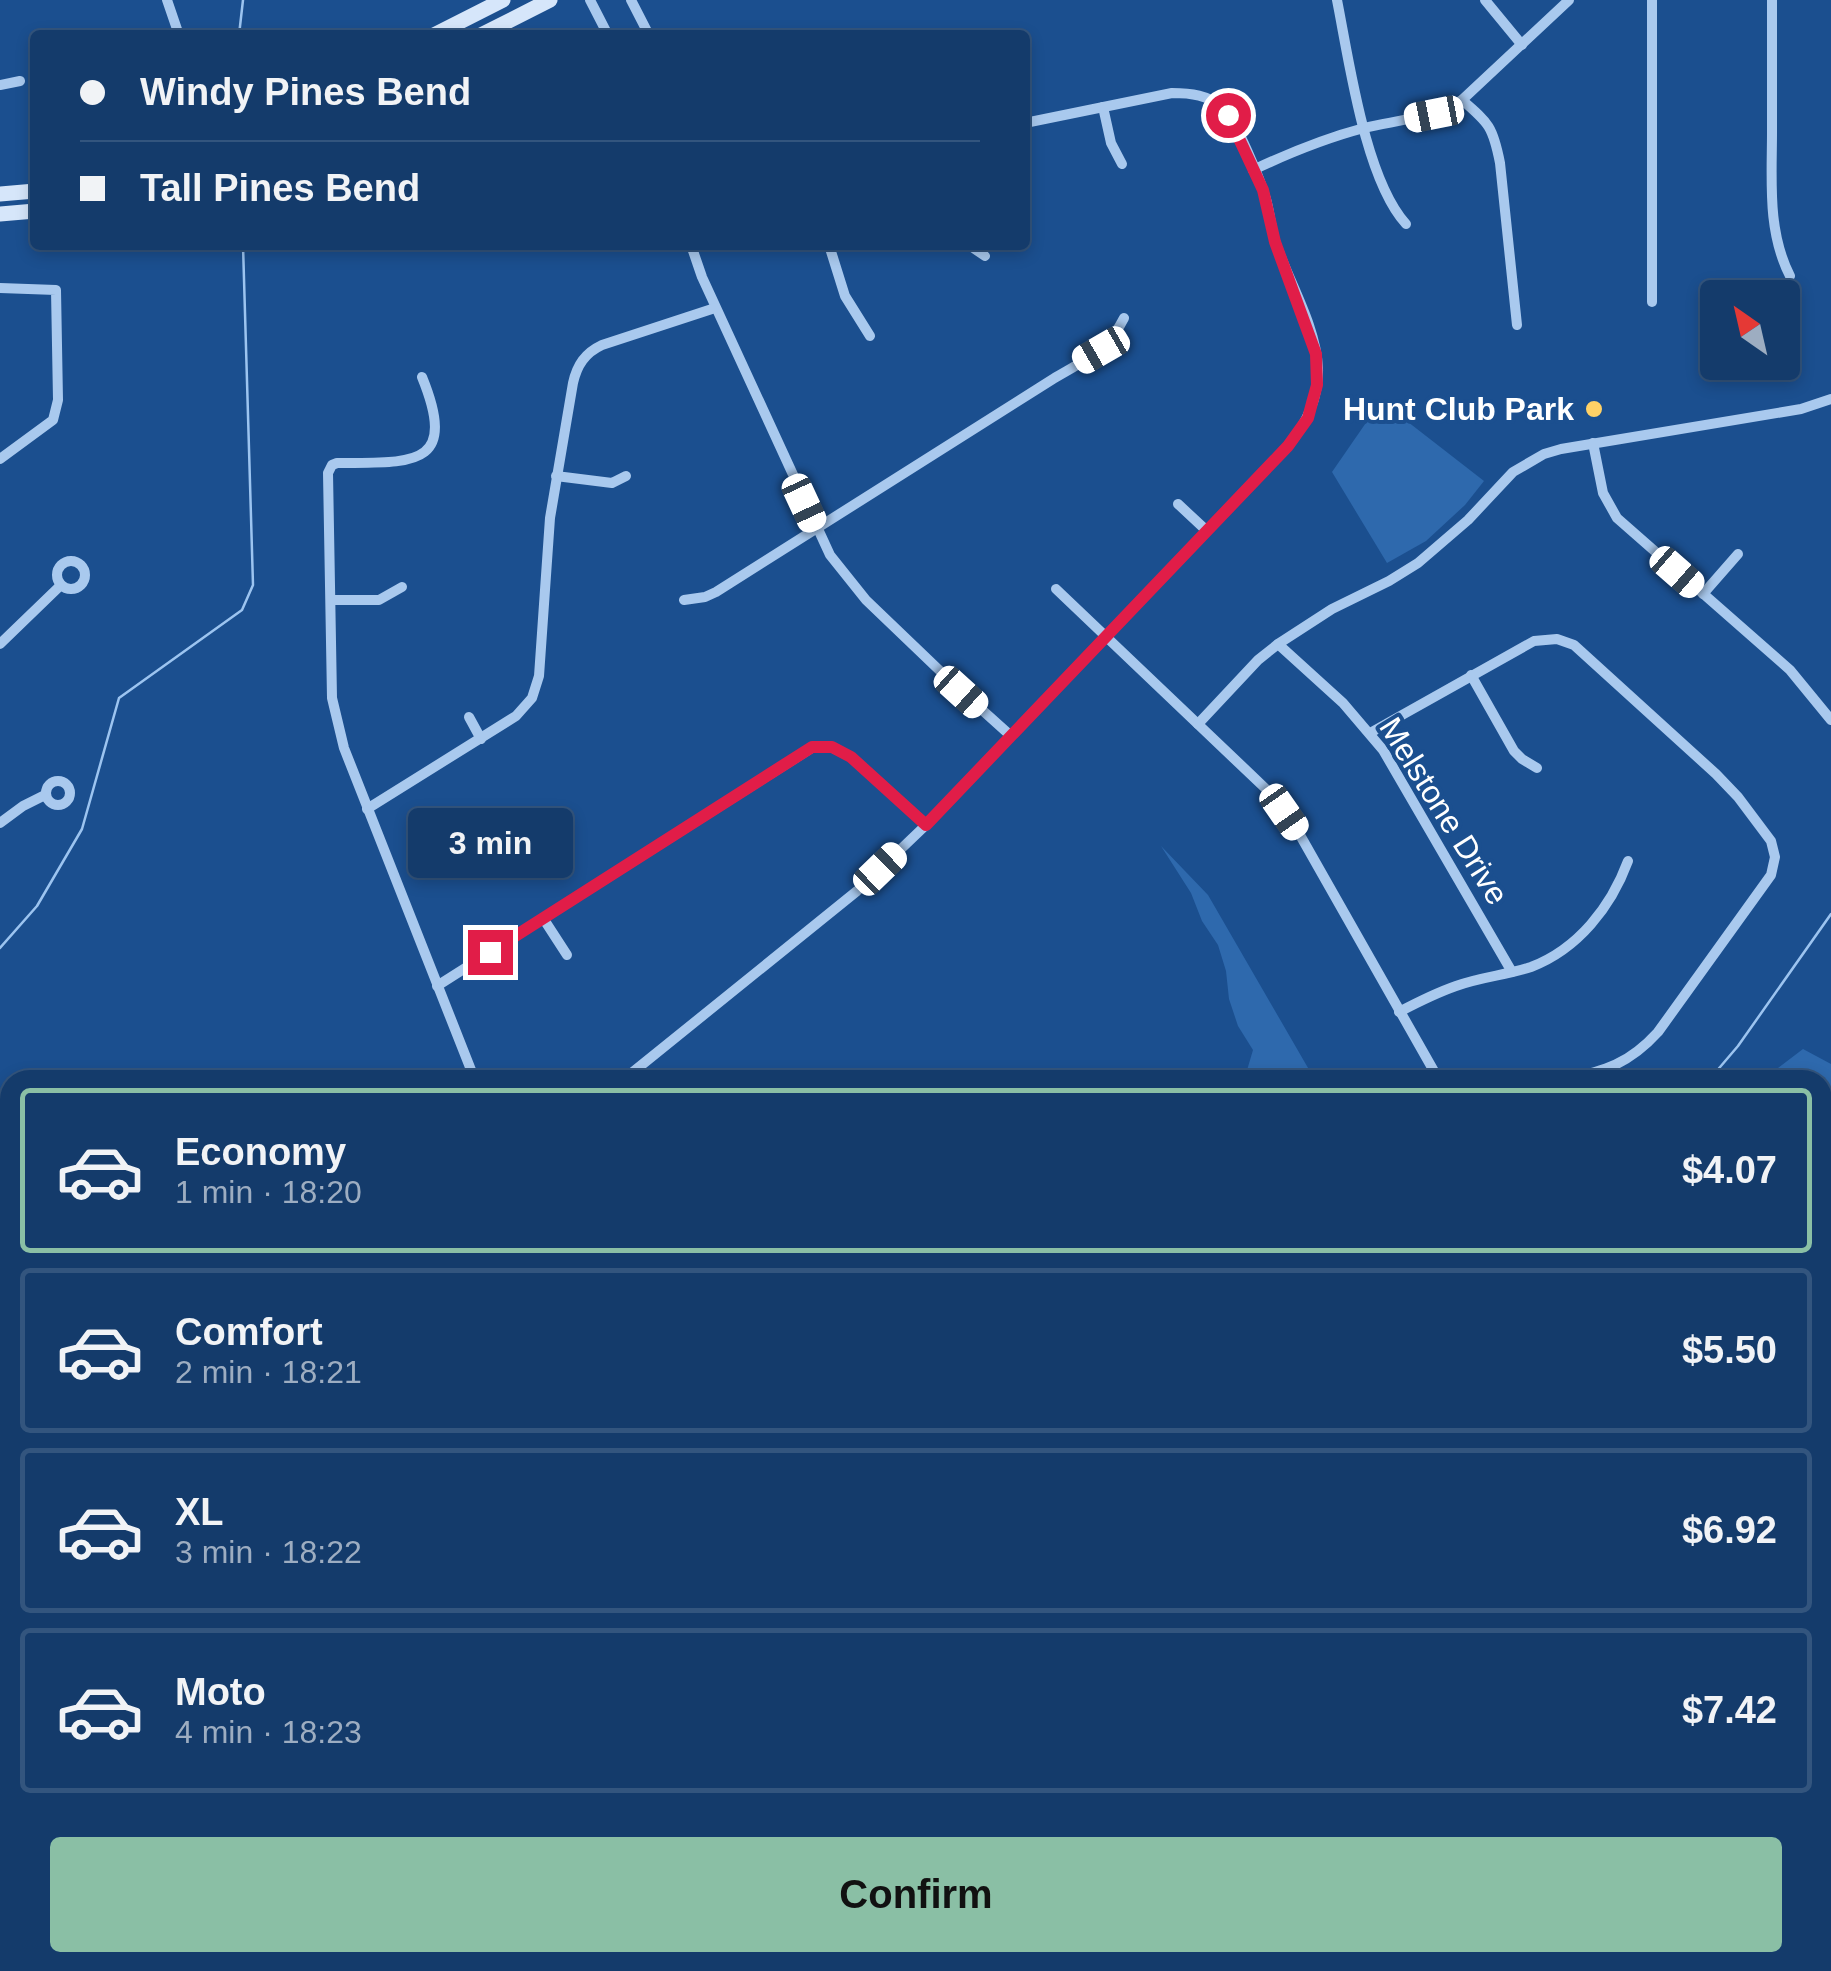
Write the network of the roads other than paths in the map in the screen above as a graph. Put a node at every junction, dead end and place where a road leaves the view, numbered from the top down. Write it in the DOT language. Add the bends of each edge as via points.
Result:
graph roads {
  1 [pos="167,0"];
  2 [pos="503,0"];
  3 [pos="550,0"];
  4 [pos="590,0"];
  5 [pos="631,0"];
  6 [pos="1337,0"];
  7 [pos="1485,0"];
  8 [pos="1570,0"];
  9 [pos="1652,0"];
  10 [pos="1772,0"];
  11 [pos="177,30"];
  12 [pos="444,30"];
  13 [pos="491,30"];
  14 [pos="605,30"];
  15 [pos="646,30"];
  16 [pos="1522,45"];
  17 [pos="20,82"];
  18 [pos="0,85"];
  19 [pos="1462,100"];
  20 [pos="1103,108"];
  21 [pos="1030,122"];
  22 [pos="1364,128"];
  23 [pos="1122,164"];
  24 [pos="1254,170"];
  25 [pos="30,191"];
  26 [pos="0,194"];
  27 [pos="30,211"];
  28 [pos="0,214"];
  29 [pos="1406,224"];
  30 [pos="693,250"];
  31 [pos="829,250"];
  32 [pos="977,250"];
  33 [pos="986,256"];
  34 [pos="1790,276"];
  35 [pos="0,288"];
  36 [pos="1652,302"];
  37 [pos="715,308"];
  38 [pos="1124,318"];
  39 [pos="1517,325"];
  40 [pos="870,336"];
  41 [pos="422,377"];
  42 [pos="1830,403"];
  43 [pos="1593,443"];
  44 [pos="0,458"];
  45 [pos="556,476"];
  46 [pos="626,476"];
  47 [pos="1178,504"];
  48 [pos="817,529"];
  49 [pos="1207,531"];
  50 [pos="1738,554"];
  51 [pos="62,585"];
  52 [pos="402,588"];
  53 [pos="1056,589"];
  54 [pos="1703,594"];
  55 [pos="331,600"];
  56 [pos="684,600"];
  57 [pos="1106,637"];
  58 [pos="0,644"];
  59 [pos="1278,644"];
  60 [pos="1471,675"];
  61 [pos="469,716"];
  62 [pos="1831,720"];
  63 [pos="1198,724"];
  64 [pos="1370,733"];
  65 [pos="1011,736"];
  66 [pos="480,739"];
  67 [pos="1537,768"];
  68 [pos="45,794"];
  69 [pos="367,809"];
  70 [pos="0,824"];
  71 [pos="926,825"];
  72 [pos="1628,861"];
  73 [pos="543,918"];
  74 [pos="567,954"];
  75 [pos="1512,972"];
  76 [pos="437,986"];
  77 [pos="1400,1012"];
  78 [pos="471,1070"];
  79 [pos="634,1070"];
  80 [pos="1433,1070"];
  81 [pos="1608,1070"];
  1 -- 11 [label="street"];
  2 -- 12 [label="main road"];
  3 -- 13 [label="main road"];
  4 -- 14 [label="street"];
  5 -- 15 [label="street"];
  6 -- 22 [label="street"];
  7 -- 16 [label="street"];
  8 -- 16 [label="street"];
  9 -- 36 [label="street"];
  10 -- 34 [label="street" via="1774,220"];
  16 -- 19 [label="street"];
  17 -- 18 [label="street"];
  19 -- 22 [label="street" via="1434,114"];
  19 -- 39 [label="street" via="1495,138"];
  20 -- 21 [label="street"];
  20 -- 23 [label="street"];
  20 -- 24 [label="street" via="1172,93 1208,98 1228,115"];
  22 -- 24 [label="street"];
  22 -- 29 [label="street" via="1384,190"];
  24 -- 49 [label="street" via="1312,339 1317,385 1299,432"];
  25 -- 26 [label="main road"];
  27 -- 28 [label="main road"];
  30 -- 37 [label="street"];
  31 -- 40 [label="street" via="845,296"];
  32 -- 33 [label="street"];
  35 -- 44 [label="street" via="56,290 58,400 52,420"];
  37 -- 45 [label="street" via="586,355 575,372"];
  37 -- 48 [label="street"];
  38 -- 48 [label="street" via="1101,350"];
  41 -- 55 [label="street" via="436,418 434,439 421,455 332,466 328,473"];
  42 -- 43 [label="street"];
  43 -- 54 [label="street" via="1604,494 1617,518"];
  43 -- 59 [label="street" via="1528,462 1418,563"];
  45 -- 46 [label="street" via="612,482"];
  45 -- 66 [label="street" via="536,686 525,708"];
  47 -- 49 [label="street"];
  48 -- 56 [label="street" via="716,592"];
  48 -- 65 [label="street" via="866,600"];
  49 -- 57 [label="street"];
  50 -- 54 [label="street"];
  51 -- 58 [label="street"];
  52 -- 55 [label="street" via="379,600"];
  53 -- 57 [label="street"];
  54 -- 62 [label="street" via="1790,670"];
  55 -- 69 [label="street" via="332,698"];
  57 -- 63 [label="street"];
  57 -- 65 [label="street"];
  59 -- 63 [label="street"];
  59 -- 64 [label="street, Melstone Drive"];
  60 -- 64 [label="street"];
  60 -- 67 [label="street" via="1514,751"];
  60 -- 81 [label="street" via="1534,641 1567,641 1716,774 1774,849 1771,874 1658,1032"];
  61 -- 66 [label="street"];
  63 -- 77 [label="street" via="1284,812"];
  64 -- 75 [label="street, Melstone Drive"];
  65 -- 71 [label="street"];
  66 -- 69 [label="street"];
  68 -- 70 [label="street"];
  69 -- 76 [label="street"];
  71 -- 73 [label="street" via="851,757 812,747"];
  71 -- 79 [label="street" via="857,891"];
  72 -- 75 [label="street" via="1607,904 1581,934 1545,960"];
  73 -- 74 [label="street"];
  73 -- 76 [label="street"];
  75 -- 77 [label="street" via="1456,986"];
  76 -- 78 [label="street"];
  77 -- 80 [label="street"];
}
